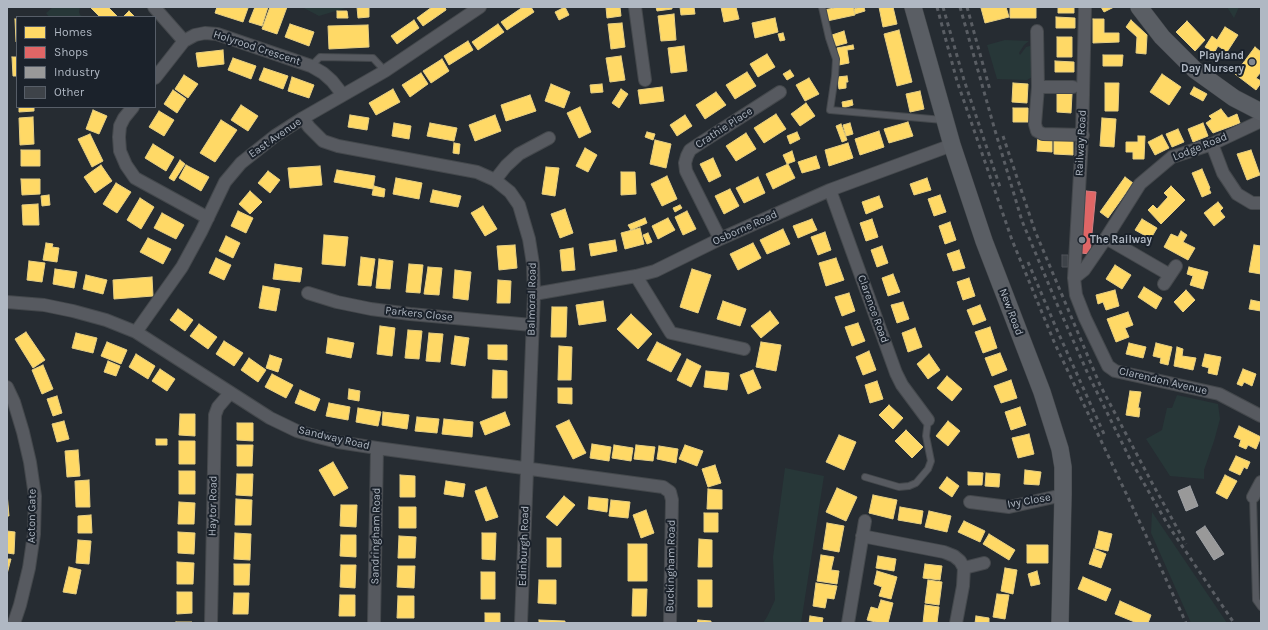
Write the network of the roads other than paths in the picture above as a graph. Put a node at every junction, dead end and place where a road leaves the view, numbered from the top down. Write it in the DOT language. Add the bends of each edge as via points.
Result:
graph roads {
  1 [pos="154,7"];
  2 [pos="480,7"];
  3 [pos="635,7"];
  4 [pos="822,7"];
  5 [pos="913,7"];
  6 [pos="1085,7"];
  7 [pos="1139,7"];
  8 [pos="1037,31"];
  9 [pos="184,41"];
  10 [pos="311,66"];
  11 [pos="385,71"];
  12 [pos="156,77"];
  13 [pos="645,80"];
  14 [pos="1038,87"];
  15 [pos="1073,87"];
  16 [pos="780,92"];
  17 [pos="343,95"];
  18 [pos="132,108"];
  19 [pos="1261,112"];
  20 [pos="303,118"];
  21 [pos="945,120"];
  22 [pos="1261,121"];
  23 [pos="1082,135"];
  24 [pos="549,138"];
  25 [pos="1212,144"];
  26 [pos="952,145"];
  27 [pos="495,180"];
  28 [pos="830,190"];
  29 [pos="1261,204"];
  30 [pos="208,218"];
  31 [pos="1106,238"];
  32 [pos="720,239"];
  33 [pos="1170,275"];
  34 [pos="636,276"];
  35 [pos="1074,278"];
  36 [pos="308,294"];
  37 [pos="534,294"];
  38 [pos="7,302"];
  39 [pos="532,325"];
  40 [pos="136,332"];
  41 [pos="744,349"];
  42 [pos="7,387"];
  43 [pos="230,393"];
  44 [pos="1261,416"];
  45 [pos="928,420"];
  46 [pos="377,448"];
  47 [pos="527,469"];
  48 [pos="865,477"];
  49 [pos="1261,482"];
  50 [pos="1063,495"];
  51 [pos="1253,497"];
  52 [pos="970,502"];
  53 [pos="672,510"];
  54 [pos="865,522"];
  55 [pos="862,536"];
  56 [pos="984,563"];
  57 [pos="964,568"];
  58 [pos="1261,607"];
  59 [pos="14,623"];
  60 [pos="210,623"];
  61 [pos="374,623"];
  62 [pos="521,623"];
  63 [pos="670,623"];
  64 [pos="848,623"];
  65 [pos="956,623"];
  66 [pos="1060,623"];
  1 -- 9 [label="street"];
  2 -- 11 [label="street, East Avenue"];
  3 -- 13 [label="street"];
  4 -- 21 [label="lane" via="836,59 830,110"];
  5 -- 21 [label="main road, New Road"];
  6 -- 23 [label="street, Railway Road"];
  7 -- 19 [label="main road" via="1162,36 1195,70 1234,98"];
  8 -- 14 [label="street"];
  9 -- 10 [label="street, Holyrood Crescent" via="195,35 217,34"];
  9 -- 12 [label="street, Holyrood Crescent"];
  10 -- 11 [label="lane" via="320,57 373,58"];
  10 -- 17 [label="street, Holyrood Crescent" via="328,77"];
  11 -- 17 [label="street, East Avenue"];
  14 -- 15 [label="street"];
  14 -- 23 [label="street" via="1035,124 1037,130 1043,134"];
  16 -- 32 [label="street, Crathie Place" via="690,150 687,156 686,171"];
  17 -- 20 [label="street, East Avenue"];
  18 -- 30 [label="street" via="120,126 120,151 126,165 135,178"];
  20 -- 27 [label="street, Balmoral Road" via="323,141 338,146 477,172"];
  20 -- 30 [label="street, East Avenue" via="241,163 225,182"];
  21 -- 26 [label="main road, New Road"];
  22 -- 25 [label="street, Lodge Road"];
  23 -- 35 [label="street, Railway Road"];
  24 -- 27 [label="street" via="519,154"];
  25 -- 29 [label="street" via="1223,173 1236,194 1252,203"];
  25 -- 31 [label="street, Lodge Road" via="1172,157 1140,184"];
  26 -- 28 [label="street, Osborne Road"];
  26 -- 50 [label="main road, New Road" via="984,241 1042,392 1060,450"];
  27 -- 37 [label="street, Balmoral Road" via="510,192 519,205 534,264"];
  28 -- 32 [label="street, Osborne Road"];
  28 -- 45 [label="street, Clarence Road" via="896,373"];
  30 -- 40 [label="street, East Avenue" via="182,267"];
  31 -- 33 [label="street"];
  31 -- 35 [label="street, Lodge Road" via="1084,270"];
  32 -- 34 [label="street, Osborne Road" via="656,271"];
  34 -- 37 [label="street, Osborne Road"];
  34 -- 41 [label="street" via="671,334"];
  35 -- 44 [label="street, Clarendon Avenue" via="1076,296 1108,366 1115,370 1220,394"];
  36 -- 39 [label="street, Parkers Close" via="371,309"];
  37 -- 39 [label="street, Balmoral Road"];
  38 -- 40 [label="street, Sandway Road" via="44,305 73,311"];
  39 -- 47 [label="street, Balmoral Road"];
  40 -- 43 [label="street, Sandway Road"];
  42 -- 59 [label="street, Acton Gate" via="24,432 35,496 34,534 29,568"];
  43 -- 46 [label="street, Sandway Road" via="270,418 297,431 338,442"];
  43 -- 60 [label="street, Haytor Road" via="218,407 215,415"];
  45 -- 48 [label="lane" via="926,436 931,461 928,469 916,482 899,487"];
  46 -- 47 [label="street, Sandway Road"];
  46 -- 61 [label="street, Sandringham Road"];
  47 -- 53 [label="street, Sandway Road" via="663,487 670,492"];
  47 -- 62 [label="street, Edinburgh Road"];
  49 -- 51 [label="street"];
  50 -- 52 [label="street, Ivy Close" via="1009,507"];
  50 -- 66 [label="main road, New Road"];
  51 -- 58 [label="lane" via="1256,600"];
  53 -- 63 [label="street, Buckingham Road"];
  54 -- 55 [label="street"];
  55 -- 57 [label="street" via="944,552 954,556"];
  55 -- 64 [label="street"];
  56 -- 57 [label="street"];
  57 -- 65 [label="street"];
}
